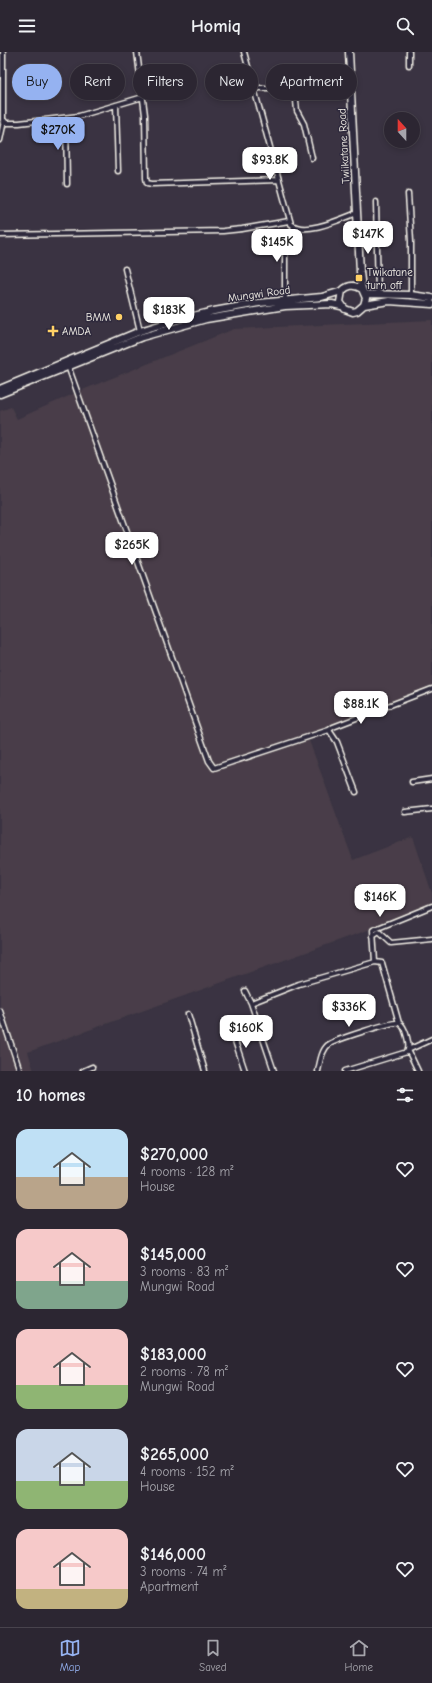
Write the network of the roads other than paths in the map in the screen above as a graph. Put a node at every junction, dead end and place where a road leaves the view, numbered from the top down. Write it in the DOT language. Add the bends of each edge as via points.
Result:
graph roads {
  1 [pos="4,52"];
  2 [pos="137,52"];
  3 [pos="244,52"];
  4 [pos="350,52"];
  5 [pos="409,52"];
  6 [pos="139,64"];
  7 [pos="247,64"];
  8 [pos="409,65"];
  9 [pos="258,88"];
  10 [pos="133,100"];
  11 [pos="143,100"];
  12 [pos="257,100"];
  13 [pos="116,105"];
  14 [pos="66,118"];
  15 [pos="4,121"];
  16 [pos="0,140"];
  17 [pos="312,158"];
  18 [pos="118,171"];
  19 [pos="278,180"];
  20 [pos="67,184"];
  21 [pos="408,194"];
  22 [pos="376,202"];
  23 [pos="358,213"];
  24 [pos="289,221"];
  25 [pos="294,227"];
  26 [pos="0,235"];
  27 [pos="125,269"];
  28 [pos="360,272"];
  29 [pos="352,285"];
  30 [pos="342,291"];
  31 [pos="363,292"];
  32 [pos="378,295"];
  33 [pos="411,295"];
  34 [pos="432,298"];
  35 [pos="285,303"];
  36 [pos="432,304"];
  37 [pos="364,305"];
  38 [pos="341,306"];
  39 [pos="140,331"];
  40 [pos="68,366"];
  41 [pos="0,389"];
  42 [pos="0,394"];
  43 [pos="432,690"];
  44 [pos="329,730"];
  45 [pos="432,779"];
  46 [pos="412,782"];
  47 [pos="356,792"];
  48 [pos="432,809"];
  49 [pos="405,812"];
  50 [pos="432,906"];
  51 [pos="373,936"];
  52 [pos="432,939"];
  53 [pos="375,962"];
  54 [pos="245,991"];
  55 [pos="251,1003"];
  56 [pos="0,1011"];
  57 [pos="188,1014"];
  58 [pos="399,1023"];
  59 [pos="232,1032"];
  60 [pos="432,1038"];
  61 [pos="408,1050"];
  62 [pos="92,1067"];
  63 [pos="20,1071"];
  64 [pos="83,1071"];
  65 [pos="205,1071"];
  66 [pos="245,1071"];
  67 [pos="274,1071"];
  68 [pos="318,1071"];
  69 [pos="345,1071"];
  70 [pos="418,1071"];
  1 -- 15 [label="street"];
  2 -- 6 [label="street"];
  3 -- 7 [label="street"];
  4 -- 23 [label="main road, Twiikatane Road"];
  5 -- 8 [label="street"];
  9 -- 17 [label="street" via="295,90 297,111 304,124"];
  10 -- 13 [label="street"];
  11 -- 19 [label="street" via="147,183"];
  12 -- 19 [label="street"];
  13 -- 14 [label="street"];
  13 -- 18 [label="street"];
  14 -- 15 [label="street" via="11,123"];
  14 -- 20 [label="street"];
  15 -- 16 [label="street"];
  19 -- 24 [label="street"];
  21 -- 33 [label="street"];
  22 -- 32 [label="street"];
  23 -- 25 [label="street" via="323,225"];
  23 -- 28 [label="main road, Twiikatane Road"];
  24 -- 25 [label="street"];
  24 -- 26 [label="street" via="242,229 208,231"];
  25 -- 35 [label="street" via="285,246"];
  27 -- 39 [label="street"];
  28 -- 29 [label="main road"];
  28 -- 31 [label="main road, Twiikatane Road"];
  29 -- 30 [label="main road"];
  29 -- 31 [label="main road"];
  30 -- 35 [label="main road, Mungwi Road"];
  30 -- 38 [label="main road" via="339,298"];
  31 -- 32 [label="main road"];
  31 -- 37 [label="main road"];
  32 -- 33 [label="main road"];
  33 -- 34 [label="main road"];
  35 -- 38 [label="main road, Mungwi Road"];
  35 -- 39 [label="main road, Mungwi Road" via="214,311"];
  35 -- 40 [label="main road, Mungwi Road" via="233,313 142,337"];
  36 -- 37 [label="main road" via="389,301"];
  37 -- 38 [label="main road" via="353,312"];
  39 -- 41 [label="main road, Mungwi Road"];
  40 -- 42 [label="main road, Mungwi Road"];
  40 -- 44 [label="street" via="212,766 214,768"];
  43 -- 44 [label="street"];
  44 -- 47 [label="street" via="337,742"];
  45 -- 46 [label="street"];
  48 -- 49 [label="street"];
  50 -- 51 [label="street" via="373,930"];
  51 -- 52 [label="street" via="379,932 391,943"];
  51 -- 53 [label="street"];
  53 -- 55 [label="street" via="299,984"];
  53 -- 58 [label="street" via="382,963"];
  54 -- 55 [label="street"];
  55 -- 67 [label="street"];
  56 -- 63 [label="street"];
  57 -- 65 [label="street"];
  58 -- 61 [label="street" via="406,1034"];
  58 -- 68 [label="street" via="380,1026 333,1042 324,1051"];
  59 -- 66 [label="street"];
  60 -- 61 [label="street"];
  61 -- 69 [label="street"];
  61 -- 70 [label="street"];
  62 -- 64 [label="street"];
}
